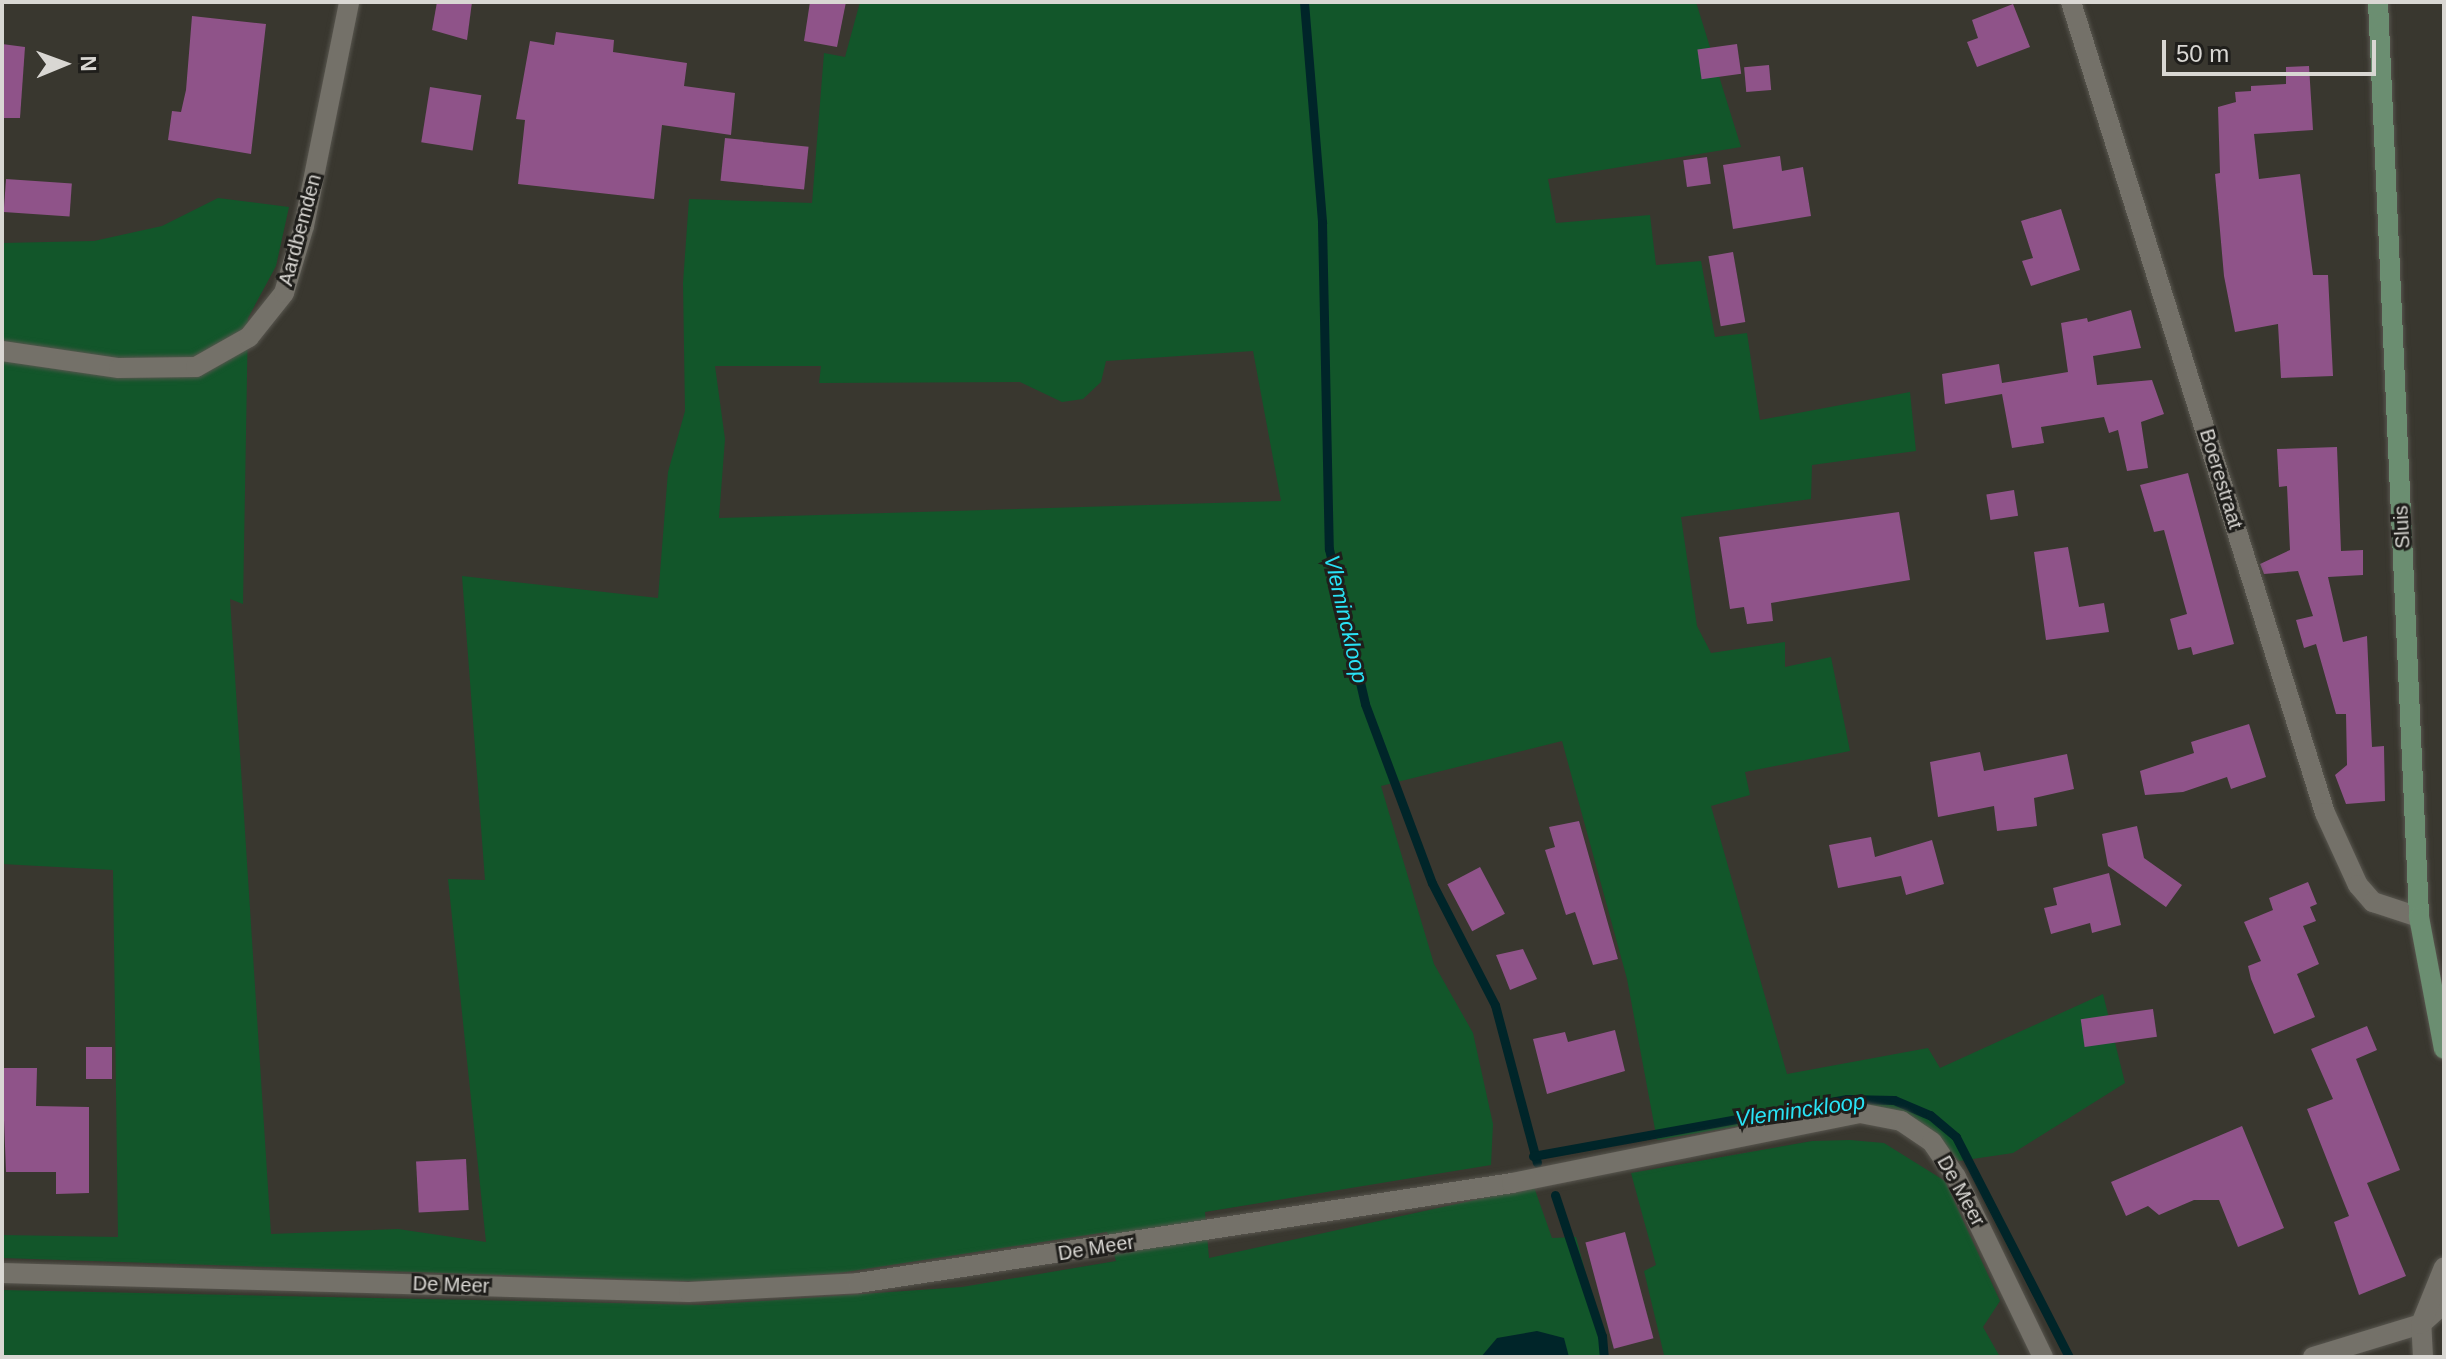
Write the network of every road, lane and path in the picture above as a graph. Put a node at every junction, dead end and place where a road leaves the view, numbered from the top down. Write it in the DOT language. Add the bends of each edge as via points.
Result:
graph roads {
  1 [pos="349,2"];
  2 [pos="2071,2"];
  3 [pos="2378,2"];
  4 [pos="2,351"];
  5 [pos="2419,917"];
  6 [pos="2444,1049"];
  7 [pos="2444,1267"];
  8 [pos="2,1273"];
  9 [pos="2444,1303"];
  10 [pos="2421,1324"];
  11 [pos="2043,1357"];
  12 [pos="2313,1357"];
  13 [pos="2423,1357"];
  1 -- 4 [label="street, Aardbemden" via="304,226 284,293 249,337 196,367 119,368"];
  2 -- 5 [label="street, Boerestraat" via="2325,813 2358,885 2373,902"];
  3 -- 5 [label="street, Sluis"];
  5 -- 6 [label="street, Sluis"];
  7 -- 10 [label="street"];
  8 -- 11 [label="street, De Meer" via="689,1292 858,1283 1512,1183 1860,1113 1901,1121 1932,1142 1956,1177"];
  9 -- 10 [label="street"];
  10 -- 12 [label="street"];
  10 -- 13 [label="street"];
}
